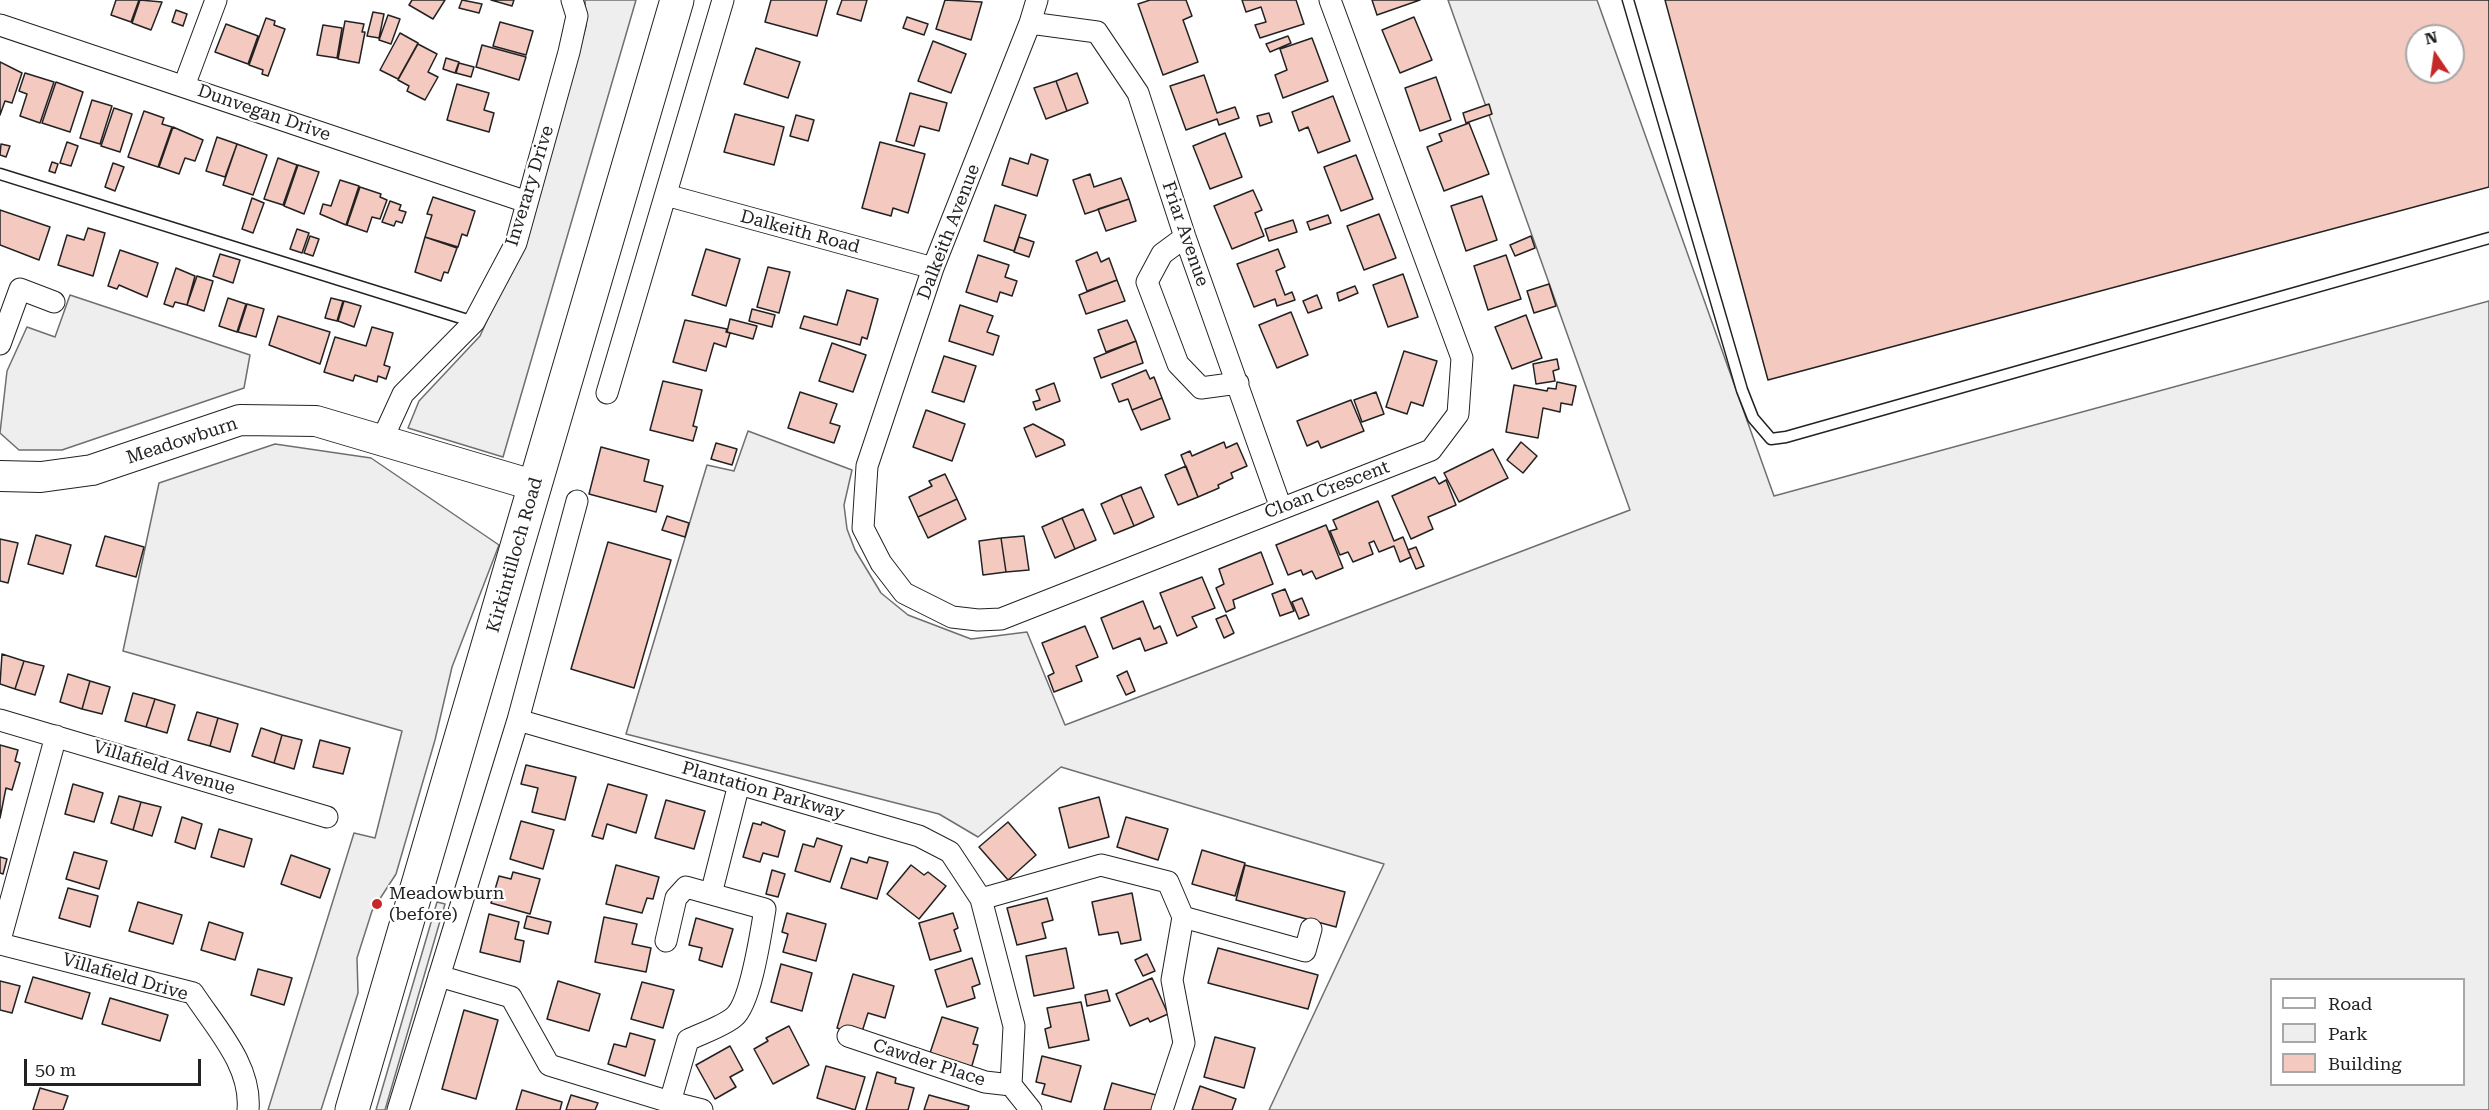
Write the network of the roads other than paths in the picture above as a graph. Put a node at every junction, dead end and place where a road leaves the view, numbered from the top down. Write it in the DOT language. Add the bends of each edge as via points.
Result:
graph roads {
  1 [pos="216,0"];
  2 [pos="572,0"];
  3 [pos="677,0"];
  4 [pos="723,0"];
  5 [pos="1037,0"];
  6 [pos="1330,0"];
  7 [pos="1628,0"];
  8 [pos="1030,23"];
  9 [pos="0,25"];
  10 [pos="184,86"];
  11 [pos="0,174"];
  12 [pos="666,195"];
  13 [pos="527,202"];
  14 [pos="1185,237"];
  15 [pos="2489,238"];
  16 [pos="933,268"];
  17 [pos="54,302"];
  18 [pos="474,322"];
  19 [pos="0,344"];
  20 [pos="1238,383"];
  21 [pos="607,393"];
  22 [pos="381,442"];
  23 [pos="867,466"];
  24 [pos="0,476"];
  25 [pos="536,486"];
  26 [pos="577,501"];
  27 [pos="1281,508"];
  28 [pos="0,720"];
  29 [pos="518,720"];
  30 [pos="56,736"];
  31 [pos="739,784"];
  32 [pos="327,817"];
  33 [pos="711,894"];
  34 [pos="981,899"];
  35 [pos="1183,917"];
  36 [pos="1311,929"];
  37 [pos="666,941"];
  38 [pos="0,942"];
  39 [pos="438,976"];
  40 [pos="848,1036"];
  41 [pos="1011,1085"];
  42 [pos="670,1102"];
  43 [pos="248,1110"];
  44 [pos="351,1110"];
  45 [pos="399,1110"];
  46 [pos="702,1110"];
  47 [pos="1031,1110"];
  48 [pos="1162,1110"];
  1 -- 10 [label="street"];
  2 -- 13 [label="street, Inverary Drive" via="576,16 569,52"];
  3 -- 25 [label="main road, Kirkintilloch Road"];
  4 -- 12 [label="street"];
  5 -- 8 [label="street, Dalkeith Avenue"];
  6 -- 27 [label="street, Cloan Crescent" via="1462,358 1458,414 1431,450"];
  7 -- 15 [label="lane" via="1742,390 1753,418 1771,439"];
  8 -- 14 [label="street, Friar Avenue" via="1097,32 1138,93"];
  8 -- 16 [label="street, Dalkeith Avenue"];
  9 -- 10 [label="street, Dunvegan Drive"];
  10 -- 13 [label="street, Dunvegan Drive"];
  11 -- 18 [label="lane"];
  12 -- 16 [label="street, Dalkeith Road"];
  12 -- 21 [label="street"];
  13 -- 18 [label="street, Inverary Drive" via="516,243"];
  14 -- 20 [label="street, Friar Avenue"];
  14 -- 20 [label="street" via="1162,254 1147,282 1178,364 1200,388"];
  16 -- 23 [label="street, Dalkeith Avenue"];
  17 -- 19 [label="street" via="20,290"];
  18 -- 22 [label="street, Inverary Drive" via="403,394"];
  20 -- 27 [label="street, Friar Avenue"];
  22 -- 24 [label="street, Meadowburn" via="316,420 240,420 92,470 41,477"];
  22 -- 25 [label="street, Meadowburn"];
  23 -- 27 [label="street, Cloan Crescent" via="863,528 881,563 904,593 952,617 978,620 1001,619"];
  25 -- 44 [label="main road, Kirkintilloch Road"];
  26 -- 29 [label="street"];
  28 -- 30 [label="street, Villafield Avenue"];
  29 -- 31 [label="street, Plantation Parkway"];
  29 -- 39 [label="street"];
  30 -- 32 [label="street, Villafield Avenue"];
  30 -- 38 [label="street"];
  31 -- 33 [label="street"];
  31 -- 34 [label="street, Plantation Parkway" via="919,836 950,852"];
  33 -- 37 [label="street" via="686,887 676,898"];
  33 -- 42 [label="street" via="765,909 760,943 748,988 735,1017 688,1040"];
  34 -- 35 [label="street" via="1101,865 1168,882"];
  34 -- 41 [label="street, Plantation Parkway" via="1014,1026"];
  35 -- 36 [label="street" via="1305,951"];
  35 -- 48 [label="street" via="1172,980 1184,1043"];
  38 -- 43 [label="street, Villafield Drive" via="193,993 236,1058 249,1096"];
  39 -- 42 [label="street" via="511,997 549,1065"];
  39 -- 45 [label="street"];
  40 -- 41 [label="street, Cawder Place" via="985,1082"];
  41 -- 47 [label="street"];
  42 -- 46 [label="street"];
}
